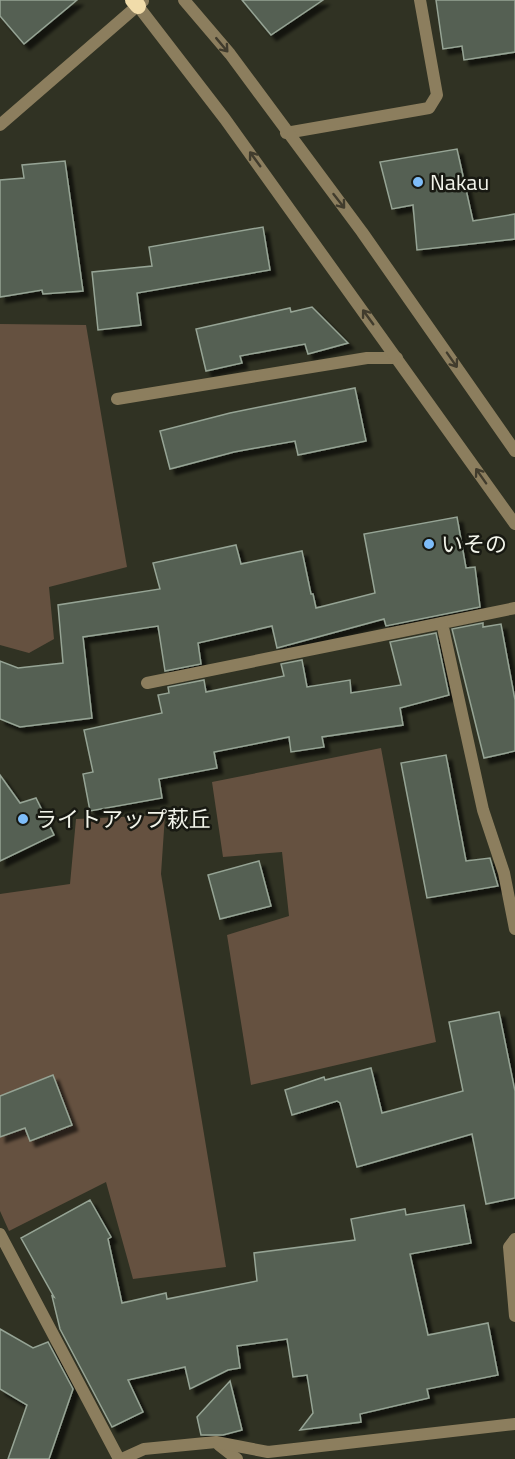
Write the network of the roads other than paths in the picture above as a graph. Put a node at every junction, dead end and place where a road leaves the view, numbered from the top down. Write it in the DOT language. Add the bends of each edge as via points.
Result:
graph roads {
  1 [pos="184,0"];
  2 [pos="420,0"];
  3 [pos="139,2"];
  4 [pos="0,125"];
  5 [pos="286,133"];
  6 [pos="397,358"];
  7 [pos="117,399"];
  8 [pos="515,451"];
  9 [pos="515,524"];
  10 [pos="515,608"];
  11 [pos="442,623"];
  12 [pos="147,683"];
  13 [pos="515,929"];
  14 [pos="0,1234"];
  15 [pos="515,1239"];
  16 [pos="515,1316"];
  17 [pos="515,1424"];
  18 [pos="216,1442"];
  19 [pos="121,1459"];
  20 [pos="237,1459"];
  1 -- 5 [label="street, one-way" via="230,54"];
  2 -- 5 [label="street" via="437,95 429,108"];
  3 -- 4 [label="street"];
  6 -- 3 [label="street, one-way"];
  5 -- 8 [label="street, one-way" via="362,232"];
  6 -- 7 [label="street" via="367,358"];
  9 -- 6 [label="street, one-way"];
  10 -- 11 [label="street"];
  11 -- 12 [label="street"];
  11 -- 13 [label="street" via="483,810 504,873"];
  14 -- 19 [label="street"];
  15 -- 16 [label="street" via="509,1247"];
  17 -- 18 [label="street" via="268,1452"];
  18 -- 19 [label="street" via="144,1449"];
  18 -- 20 [label="street"];
}
